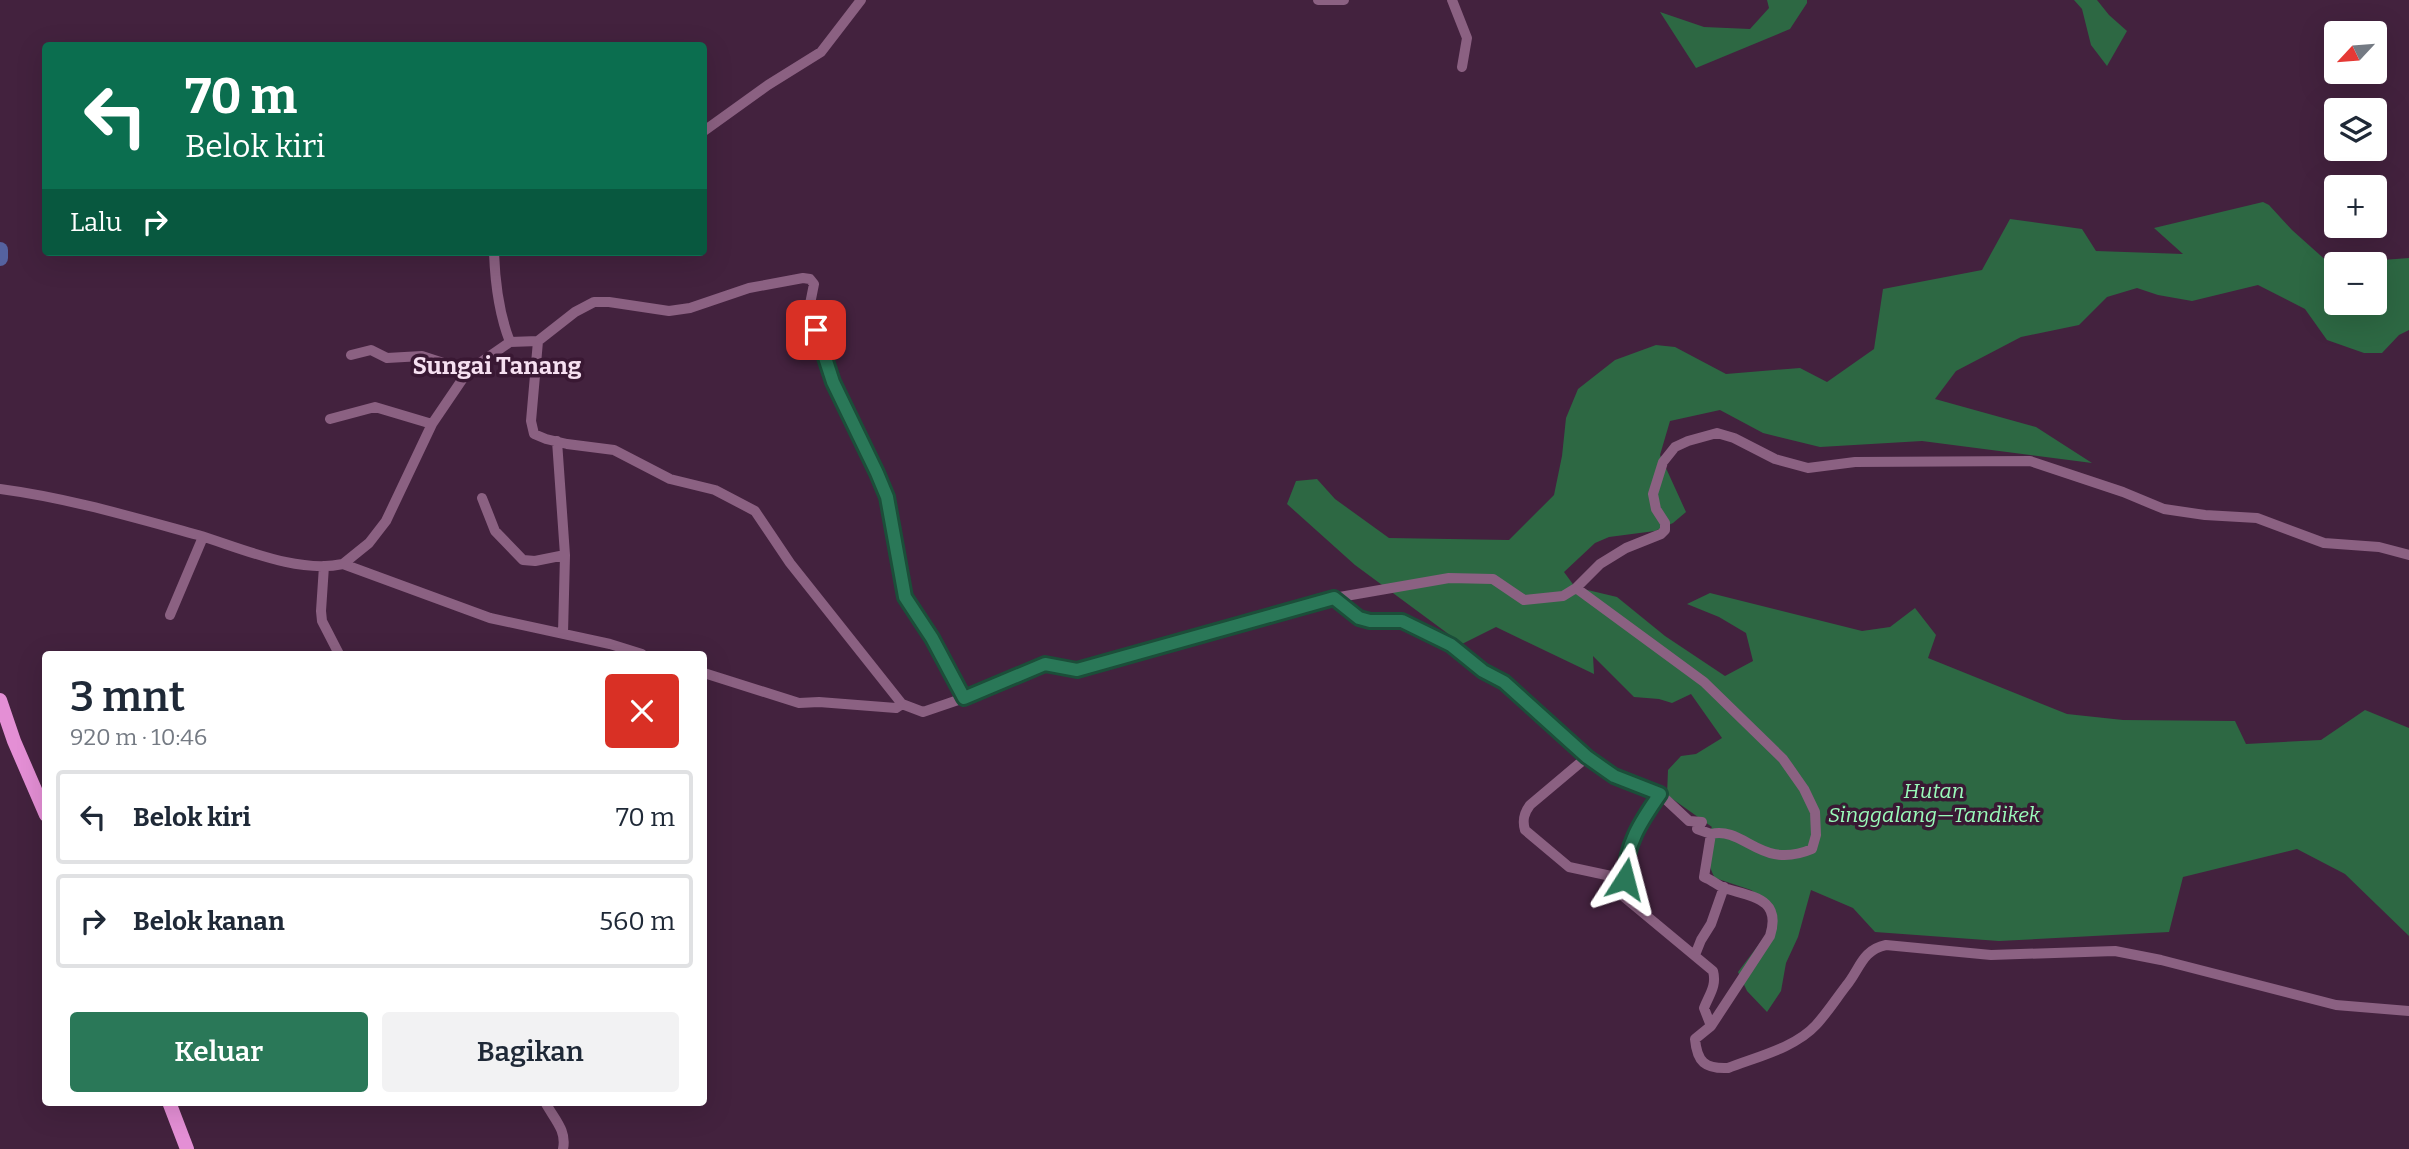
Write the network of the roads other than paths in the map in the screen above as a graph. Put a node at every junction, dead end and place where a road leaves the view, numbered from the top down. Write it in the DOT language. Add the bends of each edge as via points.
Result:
graph roads {
  1 [pos="861,0"];
  2 [pos="1318,0"];
  3 [pos="1344,0"];
  4 [pos="1452,0"];
  5 [pos="1462,67"];
  6 [pos="707,129"];
  7 [pos="494,256"];
  8 [pos="538,341"];
  9 [pos="510,342"];
  10 [pos="352,355"];
  11 [pos="468,371"];
  12 [pos="330,419"];
  13 [pos="432,424"];
  14 [pos="557,441"];
  15 [pos="0,489"];
  16 [pos="482,498"];
  17 [pos="203,537"];
  18 [pos="565,555"];
  19 [pos="2409,555"];
  20 [pos="343,564"];
  21 [pos="324,566"];
  22 [pos="1576,588"];
  23 [pos="1334,598"];
  24 [pos="170,615"];
  25 [pos="563,634"];
  26 [pos="337,651"];
  27 [pos="632,651"];
  28 [pos="707,674"];
  29 [pos="964,698"];
  30 [pos="0,700"];
  31 [pos="902,704"];
  32 [pos="1587,757"];
  33 [pos="1660,794"];
  34 [pos="42,806"];
  35 [pos="1711,834"];
  36 [pos="1625,879"];
  37 [pos="1724,887"];
  38 [pos="1695,955"];
  39 [pos="2409,1011"];
  40 [pos="1711,1026"];
  41 [pos="171,1106"];
  42 [pos="548,1106"];
  43 [pos="187,1149"];
  44 [pos="563,1149"];
  1 -- 6 [label="street" via="821,52"];
  2 -- 3 [label="street"];
  4 -- 5 [label="street" via="1467,38"];
  7 -- 9 [label="street" via="500,307"];
  8 -- 9 [label="street"];
  8 -- 14 [label="street" via="531,429"];
  8 -- 29 [label="street" via="594,302 669,311 749,288 810,279 814,284 810,303 820,346 887,497 905,597"];
  9 -- 11 [label="street"];
  10 -- 11 [label="street" via="371,350 388,358 422,356"];
  11 -- 13 [label="street"];
  12 -- 13 [label="street" via="375,407"];
  13 -- 20 [label="street" via="386,521 369,543"];
  14 -- 18 [label="street"];
  14 -- 31 [label="street" via="614,450 670,479 715,490 755,511 794,568"];
  15 -- 17 [label="street" via="50,495"];
  16 -- 18 [label="street" via="495,531 523,560"];
  17 -- 21 [label="street" via="273,560"];
  17 -- 24 [label="street"];
  18 -- 25 [label="street"];
  19 -- 22 [label="street" via="2379,547 2324,543 2257,518 2164,509 2030,461 1855,462 1808,468 1717,433 1675,447 1663,462 1653,494 1665,530 1600,564"];
  20 -- 21 [label="street"];
  20 -- 25 [label="street" via="490,618"];
  21 -- 26 [label="street" via="322,621"];
  22 -- 23 [label="street" via="1563,596 1524,600 1493,579 1449,578"];
  22 -- 35 [label="street" via="1704,682 1783,759 1815,812 1812,849 1796,856 1772,856 1734,837"];
  23 -- 29 [label="street" via="1077,670 1045,664"];
  23 -- 32 [label="street" via="1359,618 1402,621 1451,645 1504,682"];
  25 -- 27 [label="street"];
  28 -- 31 [label="street" via="799,703 896,708"];
  29 -- 31 [label="street" via="923,712"];
  30 -- 34 [label="main road"];
  32 -- 33 [label="street" via="1614,776"];
  32 -- 36 [label="street" via="1530,805 1523,823 1569,867"];
  33 -- 35 [label="street" via="1689,821 1702,822 1697,829"];
  33 -- 36 [label="street" via="1636,829"];
  35 -- 37 [label="street" via="1704,877"];
  36 -- 38 [label="street" via="1624,897"];
  37 -- 38 [label="street"];
  37 -- 40 [label="street" via="1760,899 1773,914 1773,925"];
  38 -- 40 [label="street" via="1713,971 1715,980 1704,1008"];
  39 -- 40 [label="street" via="2336,1005 2115,951 1991,955 1886,945 1863,956 1858,971 1816,1025 1788,1044 1715,1069 1697,1053 1695,1039"];
  41 -- 43 [label="main road"];
  42 -- 44 [label="street" via="561,1126"];
}
